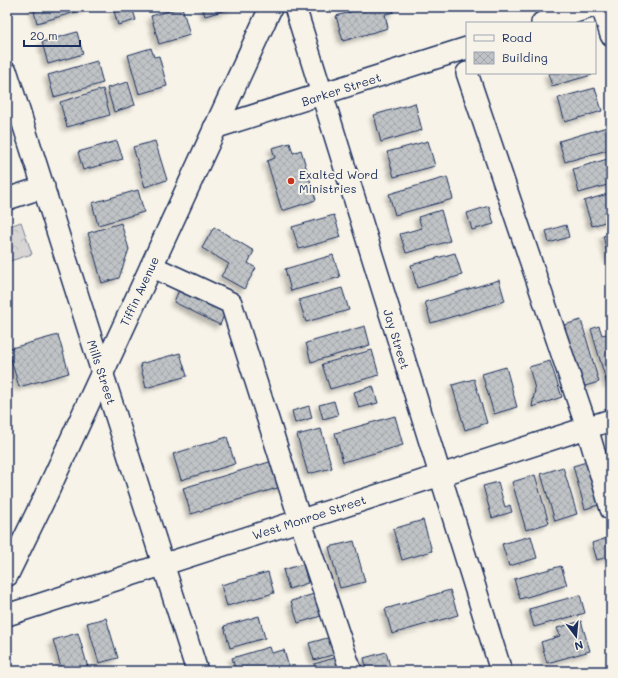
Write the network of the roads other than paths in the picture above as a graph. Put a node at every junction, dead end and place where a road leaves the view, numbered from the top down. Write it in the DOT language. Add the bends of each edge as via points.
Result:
graph roads {
  1 [pos="271,7"];
  2 [pos="295,7"];
  3 [pos="590,7"];
  4 [pos="602,7"];
  5 [pos="545,22"];
  6 [pos="611,35"];
  7 [pos="463,49"];
  8 [pos="466,67"];
  9 [pos="7,72"];
  10 [pos="467,74"];
  11 [pos="321,95"];
  12 [pos="214,128"];
  13 [pos="44,187"];
  14 [pos="7,199"];
  15 [pos="151,266"];
  16 [pos="102,372"];
  17 [pos="611,420"];
  18 [pos="587,428"];
  19 [pos="439,475"];
  20 [pos="611,509"];
  21 [pos="300,520"];
  22 [pos="162,563"];
  23 [pos="7,575"];
  24 [pos="7,615"];
  25 [pos="197,671"];
  26 [pos="351,671"];
  27 [pos="501,671"];
  1 -- 12 [label="main road, Tiffin Avenue"];
  2 -- 11 [label="street, Jay Street"];
  3 -- 5 [label="street"];
  4 -- 6 [label="street"];
  7 -- 8 [label="street"];
  7 -- 11 [label="street, Barker Street"];
  9 -- 13 [label="street, Mills Street"];
  10 -- 18 [label="street"];
  11 -- 12 [label="street, Barker Street"];
  11 -- 19 [label="street, Jay Street"];
  12 -- 15 [label="main road, Tiffin Avenue"];
  13 -- 14 [label="street"];
  13 -- 16 [label="street, Mills Street"];
  15 -- 16 [label="main road, Tiffin Avenue"];
  15 -- 21 [label="street" via="231,303"];
  16 -- 22 [label="street, Mills Street"];
  16 -- 23 [label="main road, Tiffin Avenue"];
  17 -- 18 [label="street, West Monroe Street"];
  18 -- 19 [label="street, West Monroe Street"];
  18 -- 20 [label="street"];
  19 -- 21 [label="street, West Monroe Street"];
  19 -- 27 [label="street, Jay Street"];
  21 -- 22 [label="street, West Monroe Street"];
  21 -- 26 [label="street"];
  22 -- 24 [label="street, West Monroe Street"];
  22 -- 25 [label="street, Mills Street"];
}
